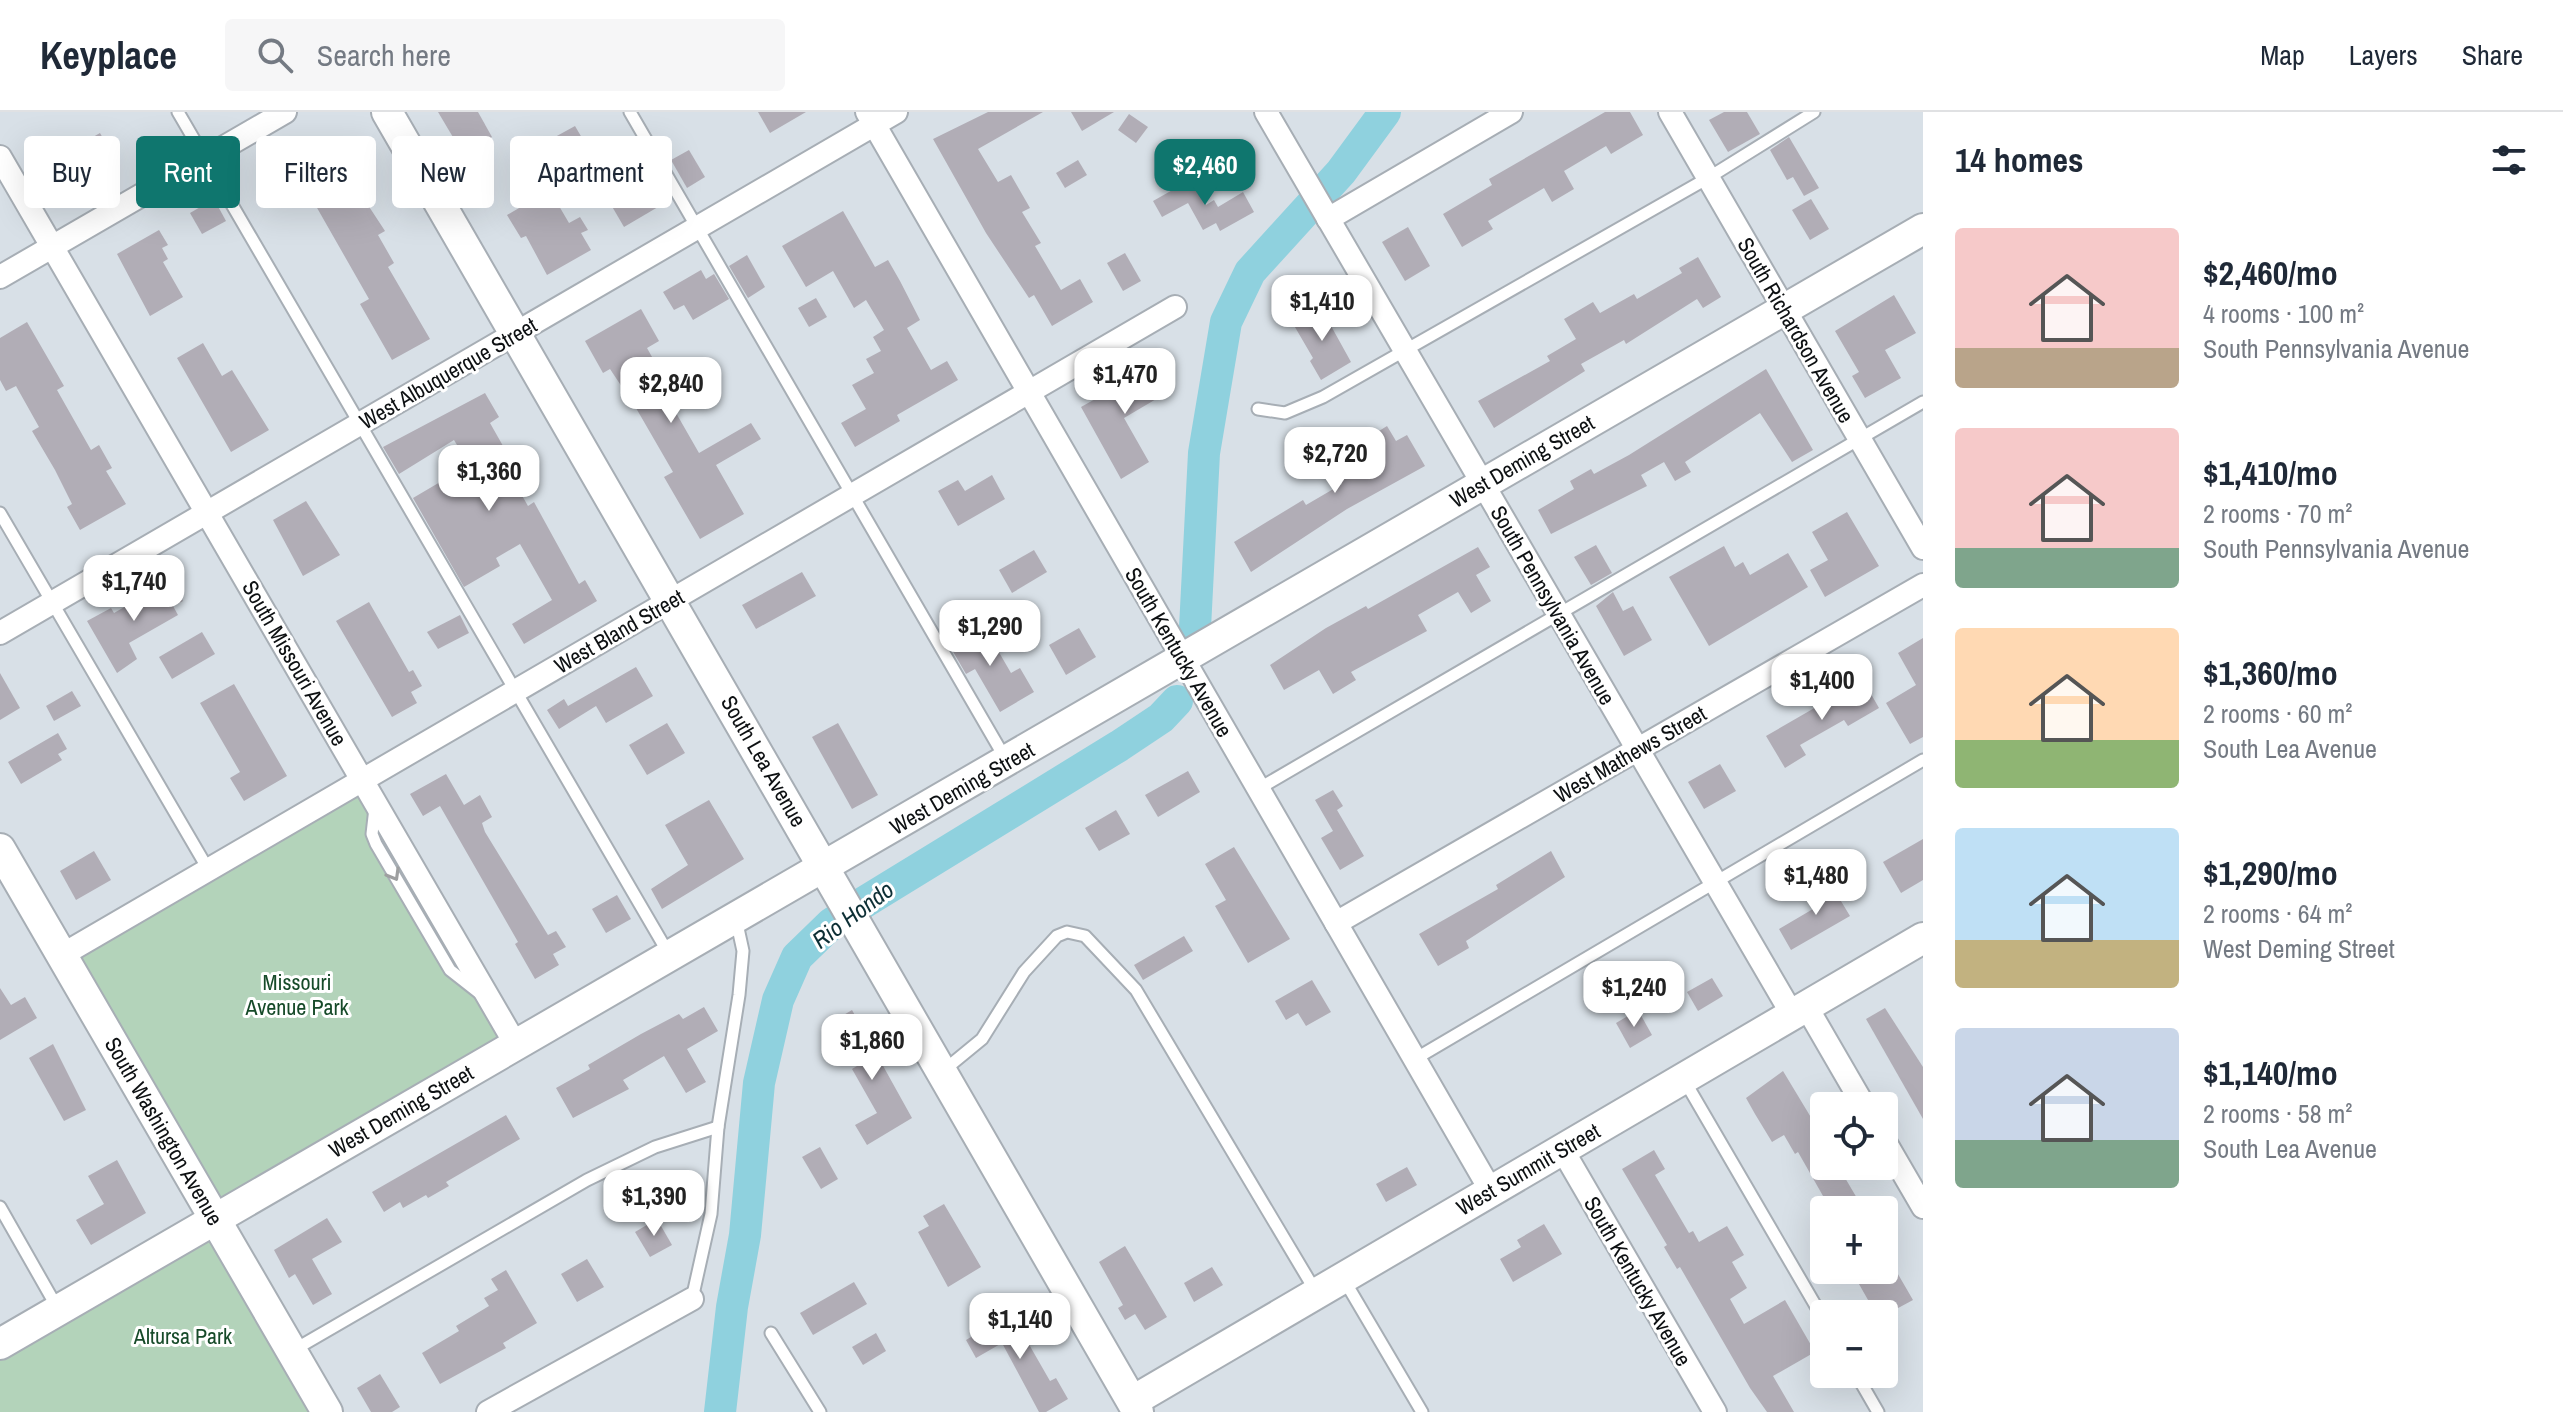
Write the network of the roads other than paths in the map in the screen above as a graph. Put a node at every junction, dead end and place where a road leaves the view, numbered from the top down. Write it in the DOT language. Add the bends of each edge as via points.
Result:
graph roads {
  1 [pos="178,112"];
  2 [pos="285,112"];
  3 [pos="387,112"];
  4 [pos="630,112"];
  5 [pos="896,112"];
  6 [pos="1266,112"];
  7 [pos="1511,112"];
  8 [pos="1670,112"];
  9 [pos="1814,112"];
  10 [pos="870,118"];
  11 [pos="192,136"];
  12 [pos="240,138"];
  13 [pos="0,157"];
  14 [pos="1708,178"];
  15 [pos="136,199"];
  16 [pos="234,208"];
  17 [pos="1328,219"];
  18 [pos="697,228"];
  19 [pos="1923,229"];
  20 [pos="53,247"];
  21 [pos="0,277"];
  22 [pos="1175,307"];
  23 [pos="1783,309"];
  24 [pos="515,333"];
  25 [pos="1406,351"];
  26 [pos="1027,391"];
  27 [pos="1923,402"];
  28 [pos="1258,409"];
  29 [pos="361,423"];
  30 [pos="1860,439"];
  31 [pos="1483,484"];
  32 [pos="854,493"];
  33 [pos="207,512"];
  34 [pos="0,513"];
  35 [pos="1923,548"];
  36 [pos="1923,585"];
  37 [pos="671,600"];
  38 [pos="52,603"];
  39 [pos="1559,616"];
  40 [pos="0,633"];
  41 [pos="1184,660"];
  42 [pos="518,689"];
  43 [pos="1637,750"];
  44 [pos="1923,760"];
  45 [pos="1007,762"];
  46 [pos="362,780"];
  47 [pos="1258,789"];
  48 [pos="0,849"];
  49 [pos="825,867"];
  50 [pos="208,869"];
  51 [pos="1715,881"];
  52 [pos="736,918"];
  53 [pos="1336,923"];
  54 [pos="1923,938"];
  55 [pos="62,955"];
  56 [pos="670,956"];
  57 [pos="1799,1010"];
  58 [pos="516,1045"];
  59 [pos="1415,1059"];
  60 [pos="943,1071"];
  61 [pos="1683,1078"];
  62 [pos="1855,1092"];
  63 [pos="718,1127"];
  64 [pos="1562,1149"];
  65 [pos="1898,1164"];
  66 [pos="1491,1191"];
  67 [pos="0,1207"];
  68 [pos="1923,1207"];
  69 [pos="215,1219"];
  70 [pos="1343,1278"];
  71 [pos="1317,1293"];
  72 [pos="692,1299"];
  73 [pos="1812,1300"];
  74 [pos="58,1310"];
  75 [pos="771,1333"];
  76 [pos="0,1344"];
  77 [pos="292,1351"];
  78 [pos="1864,1388"];
  79 [pos="1135,1407"];
  80 [pos="327,1412"];
  81 [pos="488,1412"];
  82 [pos="820,1412"];
  83 [pos="1422,1412"];
  84 [pos="1715,1412"];
  85 [pos="1878,1412"];
  1 -- 11 [label="lane"];
  2 -- 12 [label="street"];
  3 -- 24 [label="street, South Lea Avenue"];
  4 -- 18 [label="lane"];
  5 -- 10 [label="street, West Albuquerque Street"];
  6 -- 17 [label="street, South Pennsylvania Avenue"];
  7 -- 17 [label="street"];
  8 -- 14 [label="street, South Richardson Avenue"];
  9 -- 14 [label="lane"];
  10 -- 18 [label="street, West Albuquerque Street"];
  10 -- 26 [label="street, South Kentucky Avenue"];
  13 -- 20 [label="street, South Missouri Avenue"];
  14 -- 23 [label="street, South Richardson Avenue"];
  14 -- 25 [label="lane"];
  15 -- 20 [label="street"];
  16 -- 29 [label="lane"];
  17 -- 25 [label="street, South Pennsylvania Avenue"];
  18 -- 24 [label="street, West Albuquerque Street"];
  18 -- 32 [label="lane"];
  19 -- 23 [label="street, West Deming Street"];
  20 -- 21 [label="street"];
  20 -- 33 [label="street, South Missouri Avenue"];
  22 -- 26 [label="street, West Bland Street"];
  23 -- 30 [label="street, South Richardson Avenue"];
  23 -- 31 [label="street, West Deming Street"];
  24 -- 29 [label="street, West Albuquerque Street"];
  24 -- 37 [label="street, South Lea Avenue"];
  25 -- 28 [label="lane" via="1301,408 1271,414"];
  25 -- 31 [label="street, South Pennsylvania Avenue"];
  26 -- 32 [label="street, West Bland Street"];
  26 -- 41 [label="street, South Kentucky Avenue"];
  27 -- 30 [label="lane"];
  29 -- 33 [label="street, West Albuquerque Street"];
  29 -- 42 [label="lane"];
  30 -- 35 [label="street, South Richardson Avenue"];
  30 -- 39 [label="lane"];
  31 -- 39 [label="street, South Pennsylvania Avenue"];
  31 -- 41 [label="street, West Deming Street"];
  32 -- 37 [label="street, West Bland Street"];
  32 -- 45 [label="lane"];
  33 -- 38 [label="street, West Albuquerque Street"];
  33 -- 46 [label="street, South Missouri Avenue"];
  34 -- 38 [label="lane"];
  36 -- 43 [label="street, West Mathews Street"];
  37 -- 42 [label="street, West Bland Street"];
  37 -- 49 [label="street, South Lea Avenue"];
  38 -- 40 [label="street, West Albuquerque Street"];
  38 -- 50 [label="lane"];
  39 -- 43 [label="street, South Pennsylvania Avenue"];
  39 -- 47 [label="lane"];
  41 -- 45 [label="street, West Deming Street"];
  41 -- 47 [label="street, South Kentucky Avenue"];
  42 -- 46 [label="street, West Bland Street"];
  42 -- 56 [label="lane"];
  43 -- 51 [label="street, South Pennsylvania Avenue"];
  43 -- 53 [label="street, West Mathews Street"];
  44 -- 51 [label="lane"];
  45 -- 49 [label="street, West Deming Street"];
  46 -- 50 [label="street, West Bland Street"];
  46 -- 58 [label="street, South Missouri Avenue"];
  47 -- 53 [label="street, South Kentucky Avenue"];
  48 -- 55 [label="street, South Washington Avenue"];
  49 -- 52 [label="street, West Deming Street"];
  49 -- 60 [label="street, South Lea Avenue"];
  50 -- 55 [label="street, West Bland Street"];
  51 -- 57 [label="street, South Pennsylvania Avenue"];
  51 -- 59 [label="lane"];
  52 -- 56 [label="street, West Deming Street"];
  52 -- 63 [label="lane" via="743,951"];
  53 -- 59 [label="street, South Kentucky Avenue"];
  54 -- 57 [label="street, West Summit Street"];
  55 -- 69 [label="street, South Washington Avenue"];
  56 -- 58 [label="street, West Deming Street"];
  57 -- 61 [label="street, West Summit Street"];
  57 -- 62 [label="street, South Pennsylvania Avenue"];
  58 -- 69 [label="street, West Deming Street"];
  59 -- 66 [label="street, South Kentucky Avenue"];
  60 -- 71 [label="lane" via="982,1039 1024,972 1057,936 1085,936 1136,990"];
  60 -- 79 [label="street, South Lea Avenue"];
  61 -- 64 [label="street, West Summit Street"];
  61 -- 73 [label="lane"];
  63 -- 72 [label="lane" via="711,1214"];
  63 -- 77 [label="lane" via="655,1147 587,1180"];
  64 -- 66 [label="street, West Summit Street"];
  64 -- 84 [label="street, South Kentucky Avenue"];
  65 -- 68 [label="street"];
  66 -- 70 [label="street, West Summit Street"];
  67 -- 74 [label="lane"];
  69 -- 74 [label="street, West Deming Street"];
  69 -- 77 [label="street, South Washington Avenue"];
  70 -- 71 [label="street, West Summit Street"];
  70 -- 83 [label="lane"];
  71 -- 79 [label="street, West Summit Street"];
  72 -- 81 [label="street"];
  74 -- 76 [label="street, West Deming Street"];
  75 -- 82 [label="lane"];
  77 -- 80 [label="street, South Washington Avenue"];
  78 -- 85 [label="lane"];
}
